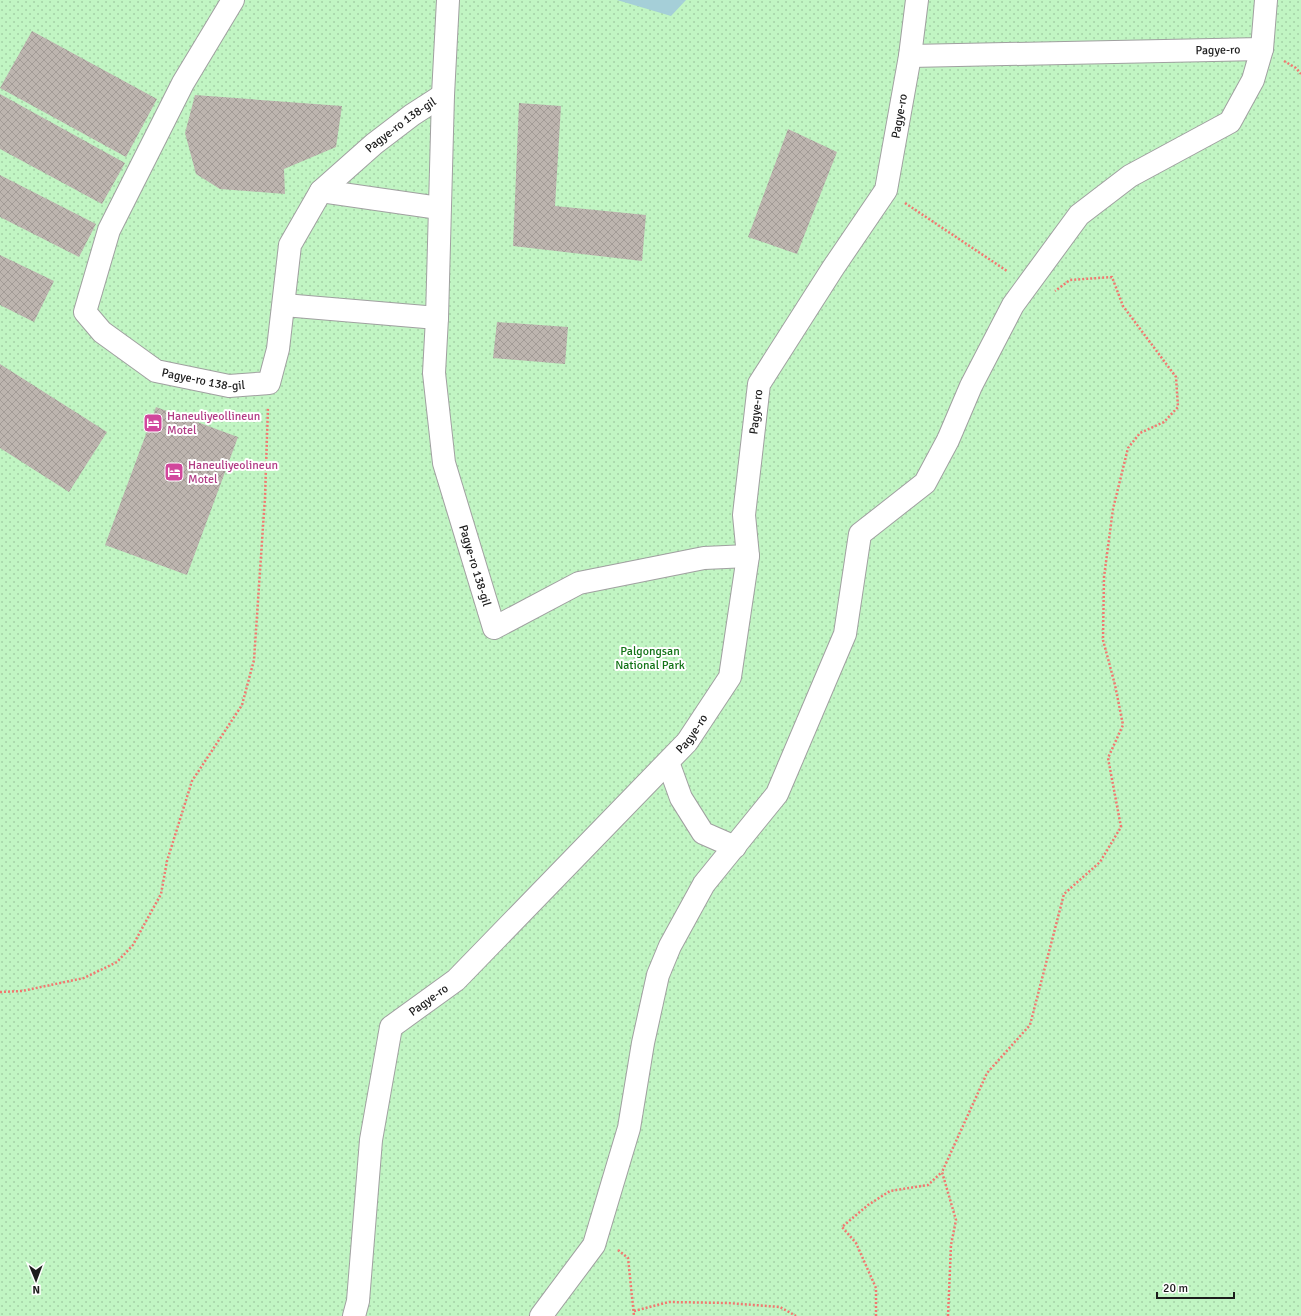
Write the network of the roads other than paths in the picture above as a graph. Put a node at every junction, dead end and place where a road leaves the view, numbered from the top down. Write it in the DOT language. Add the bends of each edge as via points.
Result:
graph roads {
  1 [pos="233,0"];
  2 [pos="448,0"];
  3 [pos="917,0"];
  4 [pos="1266,0"];
  5 [pos="1262,49"];
  6 [pos="910,56"];
  7 [pos="443,94"];
  8 [pos="321,191"];
  9 [pos="439,208"];
  10 [pos="284,305"];
  11 [pos="437,318"];
  12 [pos="748,556"];
  13 [pos="668,762"];
  14 [pos="735,847"];
  15 [pos="354,1316"];
  16 [pos="541,1316"];
  1 -- 10 [label="street, Pagye-ro 138-gil" via="183,83 109,230 85,312 102,332 156,371 229,386 269,383 278,350"];
  2 -- 7 [label="street"];
  3 -- 6 [label="street, Pagye-ro"];
  4 -- 5 [label="street"];
  5 -- 6 [label="street, Pagye-ro"];
  5 -- 14 [label="street" via="1253,80 1230,122 1130,176 1080,215 1013,305 925,483 860,534 845,634 778,794"];
  6 -- 12 [label="street, Pagye-ro" via="886,190 758,384 744,515"];
  7 -- 8 [label="street, Pagye-ro 138-gil" via="374,144"];
  7 -- 9 [label="street, Pagye-ro 138-gil"];
  8 -- 9 [label="street"];
  8 -- 10 [label="street, Pagye-ro 138-gil" via="290,245"];
  9 -- 11 [label="street, Pagye-ro 138-gil"];
  10 -- 11 [label="street"];
  11 -- 12 [label="street, Pagye-ro 138-gil" via="434,373 444,463 494,628 579,583 704,558"];
  12 -- 13 [label="street, Pagye-ro" via="730,677 687,742"];
  13 -- 14 [label="street, Pagye-ro" via="681,798 703,833"];
  13 -- 15 [label="street, Pagye-ro" via="456,980 391,1028 371,1140 358,1301"];
  14 -- 16 [label="street" via="704,884 670,946 658,975 643,1043 629,1128 598,1234 594,1245"];
}
